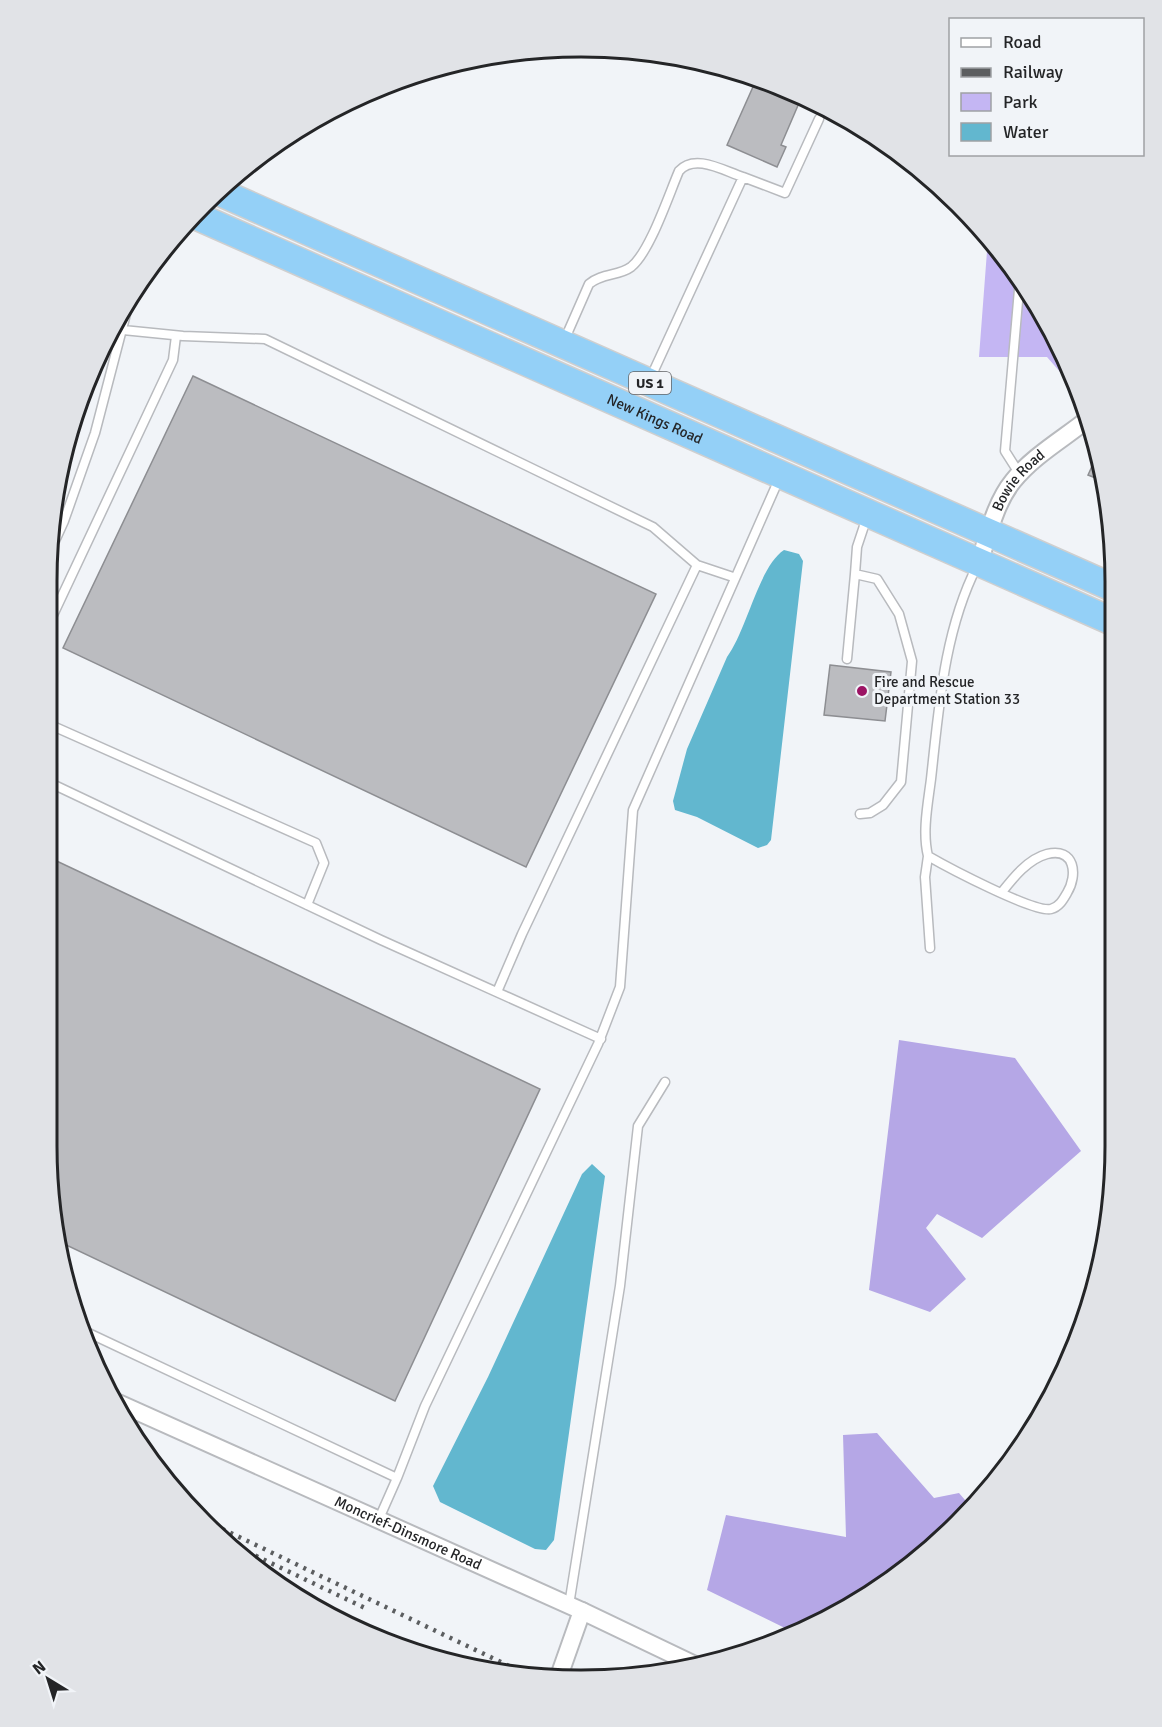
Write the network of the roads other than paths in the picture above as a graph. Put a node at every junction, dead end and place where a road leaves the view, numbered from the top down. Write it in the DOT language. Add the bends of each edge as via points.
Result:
graph roads {
  1 [pos="819,119"];
  2 [pos="742,177"];
  3 [pos="227,195"];
  4 [pos="202,219"];
  5 [pos="1019,293"];
  6 [pos="124,324"];
  7 [pos="123,330"];
  8 [pos="176,336"];
  9 [pos="562,344"];
  10 [pos="649,382"];
  11 [pos="1081,425"];
  12 [pos="1019,473"];
  13 [pos="780,475"];
  14 [pos="876,483"];
  15 [pos="868,514"];
  16 [pos="59,531"];
  17 [pos="989,533"];
  18 [pos="979,563"];
  19 [pos="697,565"];
  20 [pos="855,574"];
  21 [pos="734,577"];
  22 [pos="1105,584"];
  23 [pos="57,607"];
  24 [pos="1105,618"];
  25 [pos="848,659"];
  26 [pos="57,728"];
  27 [pos="57,786"];
  28 [pos="860,814"];
  29 [pos="928,856"];
  30 [pos="1002,892"];
  31 [pos="307,905"];
  32 [pos="930,948"];
  33 [pos="497,992"];
  34 [pos="601,1039"];
  35 [pos="665,1082"];
  36 [pos="93,1335"];
  37 [pos="126,1407"];
  38 [pos="397,1478"];
  39 [pos="378,1521"];
  40 [pos="575,1608"];
  41 [pos="684,1660"];
  42 [pos="560,1669"];
  1 -- 2 [label="lane" via="785,194"];
  2 -- 9 [label="lane" via="695,162 684,165 644,253 629,268 589,284"];
  2 -- 10 [label="lane"];
  3 -- 9 [label="highway, New Kings Road / US 1"];
  4 -- 13 [label="highway, New Kings Road / US 1"];
  5 -- 12 [label="lane" via="1005,450"];
  6 -- 7 [label="lane"];
  7 -- 8 [label="lane"];
  7 -- 16 [label="lane" via="95,433"];
  8 -- 19 [label="lane" via="265,339 653,527"];
  8 -- 23 [label="lane" via="173,360"];
  9 -- 10 [label="highway, New Kings Road / US 1"];
  10 -- 14 [label="highway, New Kings Road / US 1"];
  11 -- 12 [label="street, Bowie Road"];
  12 -- 17 [label="street, Bowie Road" via="1002,498"];
  13 -- 15 [label="highway, New Kings Road / US 1"];
  13 -- 21 [label="lane"];
  14 -- 15 [label="street"];
  14 -- 17 [label="highway, New Kings Road / US 1"];
  15 -- 18 [label="highway, New Kings Road / US 1"];
  15 -- 20 [label="lane" via="857,547"];
  17 -- 18 [label="street, Bowie Road"];
  17 -- 22 [label="highway, New Kings Road / US 1"];
  18 -- 24 [label="highway, New Kings Road / US 1"];
  18 -- 29 [label="lane" via="957,618 944,672 927,812"];
  19 -- 21 [label="lane"];
  19 -- 33 [label="lane"];
  20 -- 25 [label="lane"];
  20 -- 28 [label="lane" via="876,579 899,614 912,661 901,782 883,805"];
  21 -- 34 [label="lane" via="633,810 620,987"];
  26 -- 31 [label="lane" via="316,843 324,863"];
  27 -- 31 [label="lane"];
  29 -- 30 [label="lane"];
  29 -- 32 [label="lane" via="925,877"];
  30 -- 30 [label="lane" via="1038,908 1050,909 1060,904 1072,885 1075,870 1062,854 1047,854 1015,876"];
  31 -- 33 [label="lane"];
  33 -- 34 [label="lane"];
  34 -- 38 [label="lane" via="425,1406"];
  35 -- 40 [label="lane" via="638,1126"];
  36 -- 38 [label="lane"];
  37 -- 39 [label="street, Moncrief-Dinsmore Road"];
  38 -- 39 [label="lane"];
  39 -- 40 [label="street, Moncrief-Dinsmore Road"];
  40 -- 41 [label="street, Moncrief-Dinsmore Road"];
  40 -- 42 [label="street"];
}
